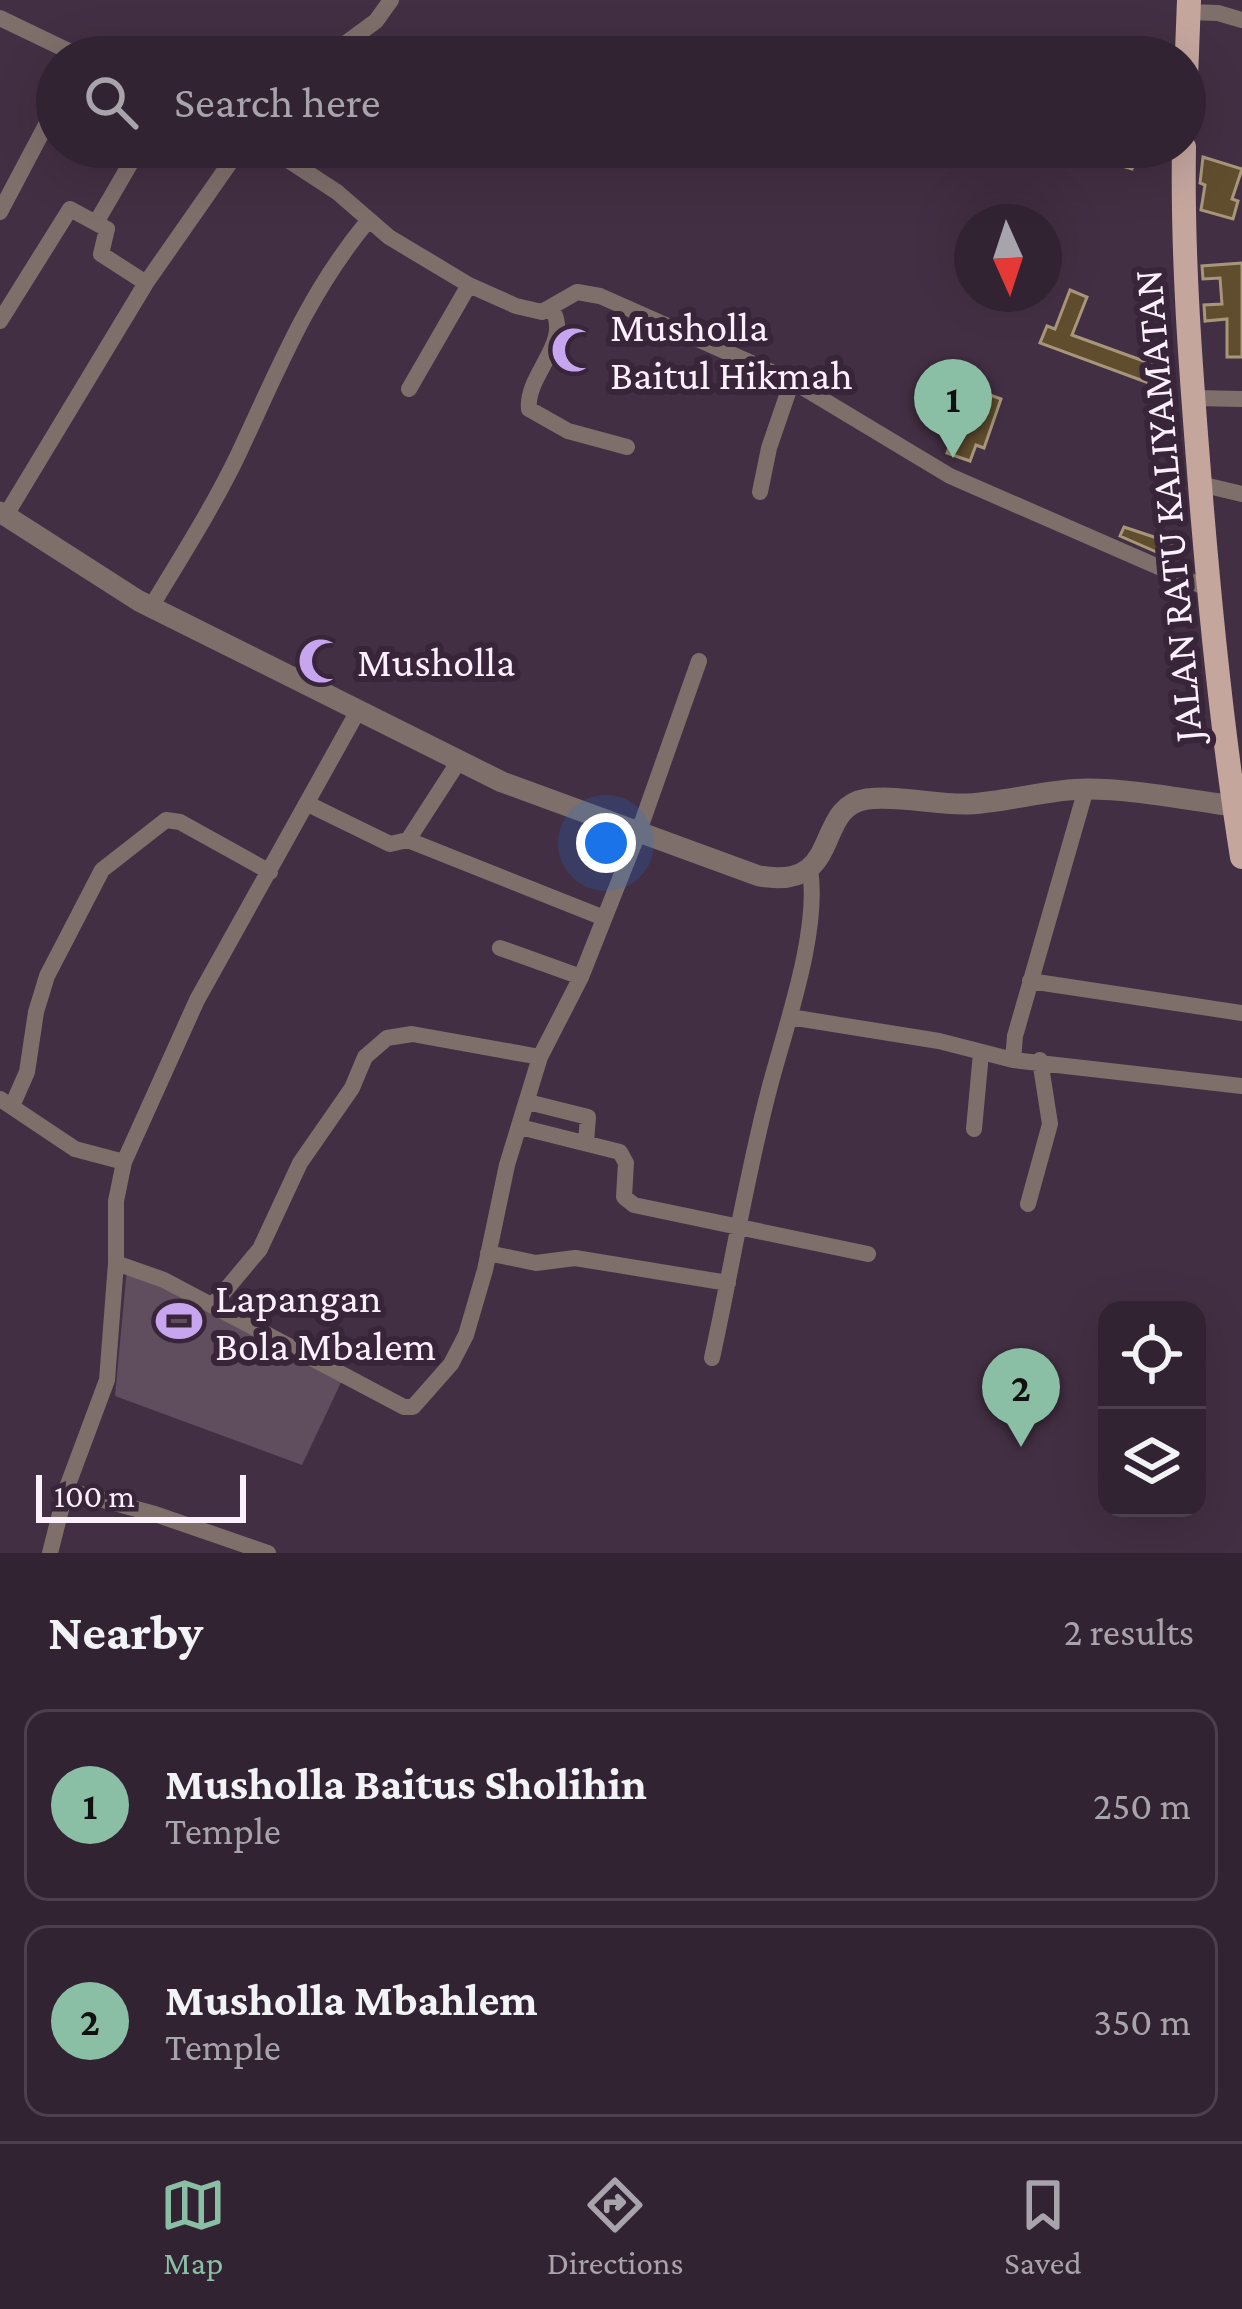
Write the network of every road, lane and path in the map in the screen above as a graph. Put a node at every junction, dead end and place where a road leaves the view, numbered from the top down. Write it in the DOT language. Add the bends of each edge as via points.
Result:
graph roads {
  1 [pos="391,0"];
  2 [pos="1189,6"];
  3 [pos="0,18"];
  4 [pos="1242,20"];
  5 [pos="37,36"];
  6 [pos="356,36"];
  7 [pos="1188,36"];
  8 [pos="36,144"];
  9 [pos="128,168"];
  10 [pos="226,168"];
  11 [pos="300,168"];
  12 [pos="1184,168"];
  13 [pos="0,212"];
  14 [pos="97,221"];
  15 [pos="367,222"];
  16 [pos="0,279"];
  17 [pos="146,283"];
  18 [pos="469,285"];
  19 [pos="19,290"];
  20 [pos="550,308"];
  21 [pos="0,321"];
  22 [pos="792,381"];
  23 [pos="409,388"];
  24 [pos="1193,398"];
  25 [pos="1242,399"];
  26 [pos="627,447"];
  27 [pos="1200,484"];
  28 [pos="760,492"];
  29 [pos="1242,494"];
  30 [pos="3,513"];
  31 [pos="1209,589"];
  32 [pos="151,607"];
  33 [pos="699,661"];
  34 [pos="1230,699"];
  35 [pos="359,710"];
  36 [pos="459,761"];
  37 [pos="1086,789"];
  38 [pos="308,804"];
  39 [pos="1234,806"];
  40 [pos="639,831"];
  41 [pos="408,840"];
  42 [pos="1242,857"];
  43 [pos="810,869"];
  44 [pos="270,872"];
  45 [pos="604,918"];
  46 [pos="500,948"];
  47 [pos="581,977"];
  48 [pos="1030,981"];
  49 [pos="1242,1013"];
  50 [pos="790,1017"];
  51 [pos="981,1053"];
  52 [pos="540,1057"];
  53 [pos="1013,1060"];
  54 [pos="1040,1060"];
  55 [pos="1242,1086"];
  56 [pos="6,1102"];
  57 [pos="528,1102"];
  58 [pos="520,1127"];
  59 [pos="974,1129"];
  60 [pos="586,1142"];
  61 [pos="124,1162"];
  62 [pos="1028,1204"];
  63 [pos="736,1226"];
  64 [pos="488,1253"];
  65 [pos="868,1254"];
  66 [pos="116,1263"];
  67 [pos="728,1283"];
  68 [pos="213,1305"];
  69 [pos="712,1358"];
  70 [pos="66,1490"];
  71 [pos="50,1553"];
  72 [pos="268,1553"];
  1 -- 6 [label="street"];
  2 -- 4 [label="street"];
  2 -- 7 [label="main road"];
  3 -- 5 [label="street"];
  8 -- 13 [label="street"];
  9 -- 14 [label="street"];
  10 -- 17 [label="street"];
  11 -- 15 [label="street"];
  12 -- 24 [label="main road, JALAN RATU KALIYAMATAN"];
  14 -- 17 [label="street" via="108,233 101,254"];
  14 -- 19 [label="street" via="66,211"];
  15 -- 18 [label="street"];
  15 -- 32 [label="street" via="294,331 237,457"];
  16 -- 19 [label="street"];
  17 -- 30 [label="street"];
  18 -- 20 [label="street" via="529,310"];
  18 -- 23 [label="street"];
  19 -- 21 [label="street"];
  20 -- 22 [label="street" via="577,292 600,296"];
  20 -- 26 [label="street" via="558,326 529,409 568,431"];
  22 -- 28 [label="street"];
  22 -- 31 [label="street" via="950,476"];
  24 -- 25 [label="street"];
  24 -- 27 [label="main road, JALAN RATU KALIYAMATAN"];
  27 -- 29 [label="street"];
  27 -- 31 [label="main road, JALAN RATU KALIYAMATAN"];
  30 -- 32 [label="street"];
  31 -- 34 [label="main road, JALAN RATU KALIYAMATAN"];
  32 -- 35 [label="street"];
  33 -- 40 [label="street"];
  34 -- 39 [label="main road, JALAN RATU KALIYAMATAN"];
  35 -- 36 [label="street"];
  35 -- 38 [label="street"];
  36 -- 40 [label="street"];
  36 -- 41 [label="street"];
  37 -- 39 [label="street"];
  37 -- 43 [label="street" via="967,804 860,800"];
  37 -- 48 [label="street"];
  38 -- 41 [label="street" via="390,844"];
  38 -- 44 [label="street"];
  39 -- 42 [label="main road, JALAN RATU KALIYAMATAN"];
  40 -- 43 [label="street" via="759,876 794,878"];
  40 -- 45 [label="street"];
  41 -- 45 [label="street"];
  43 -- 50 [label="street" via="812,902"];
  44 -- 56 [label="street" via="166,820 102,870 47,976 27,1072"];
  44 -- 61 [label="street" via="197,1000"];
  45 -- 47 [label="street"];
  46 -- 47 [label="street"];
  47 -- 52 [label="street"];
  48 -- 49 [label="street"];
  48 -- 53 [label="street"];
  50 -- 51 [label="street"];
  50 -- 63 [label="street"];
  51 -- 53 [label="street"];
  51 -- 59 [label="street"];
  52 -- 57 [label="street"];
  52 -- 68 [label="street" via="412,1034 377,1045 300,1163 260,1249"];
  53 -- 54 [label="street"];
  54 -- 55 [label="street"];
  54 -- 62 [label="street" via="1050,1124"];
  56 -- 61 [label="street" via="75,1149"];
  57 -- 58 [label="street"];
  57 -- 60 [label="street" via="588,1118"];
  58 -- 60 [label="street"];
  58 -- 64 [label="street"];
  60 -- 63 [label="street" via="624,1157 627,1202"];
  61 -- 66 [label="street"];
  63 -- 65 [label="street"];
  63 -- 67 [label="street"];
  64 -- 67 [label="street"];
  64 -- 68 [label="street" via="460,1351 410,1409"];
  66 -- 68 [label="street"];
  66 -- 70 [label="street" via="99,1408"];
  67 -- 69 [label="street"];
  70 -- 71 [label="street"];
  70 -- 72 [label="street"];
}
